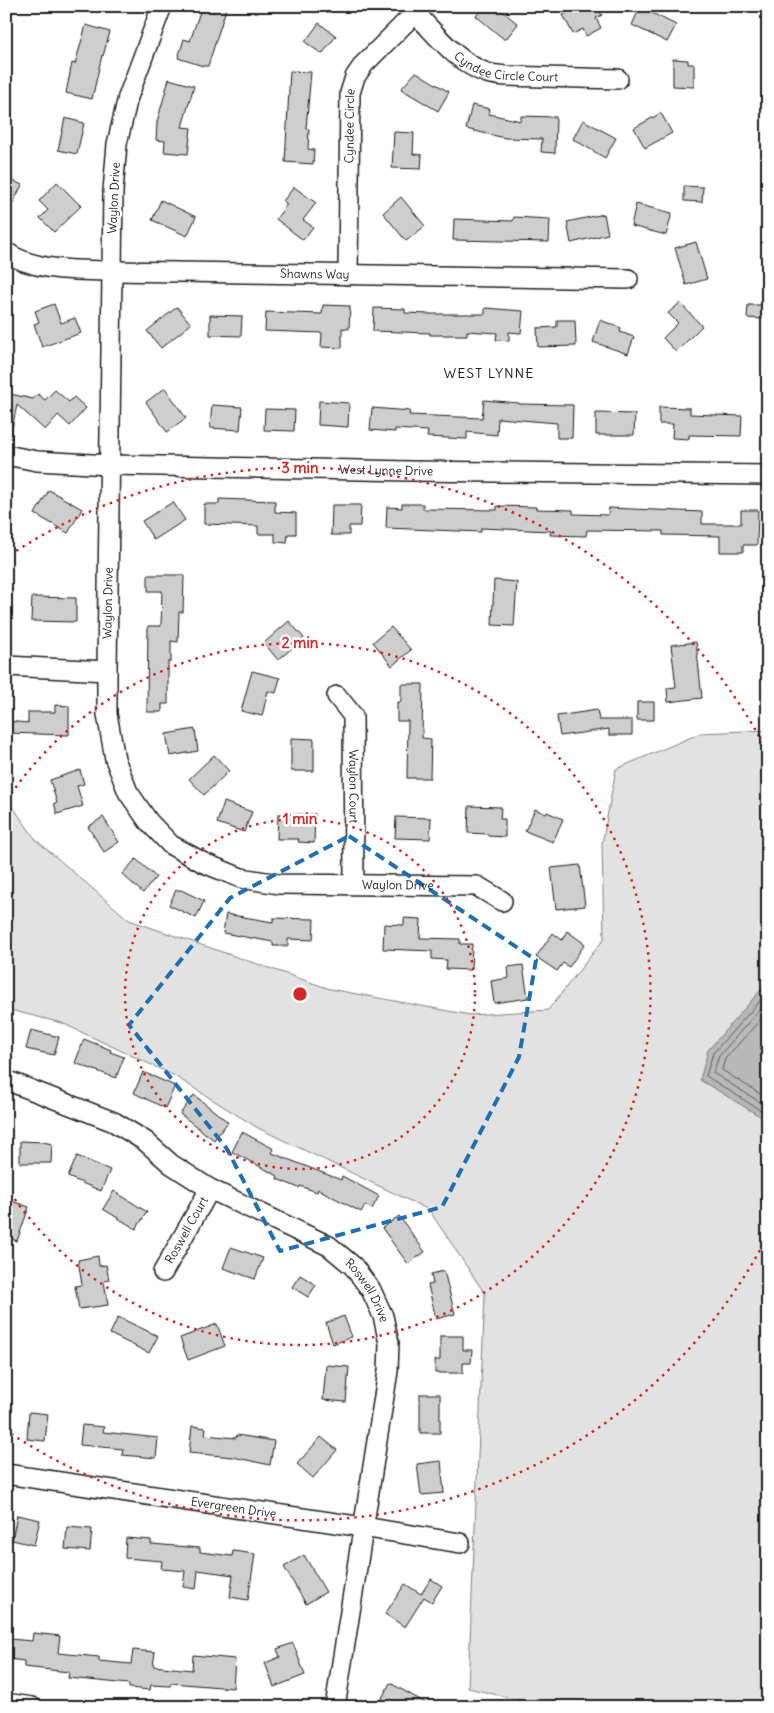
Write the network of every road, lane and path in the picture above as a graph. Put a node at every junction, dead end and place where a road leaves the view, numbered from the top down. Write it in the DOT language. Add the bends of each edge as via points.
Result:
graph roads {
  1 [pos="162,6"];
  2 [pos="419,9"];
  3 [pos="618,79"];
  4 [pos="6,252"];
  5 [pos="111,272"];
  6 [pos="348,275"];
  7 [pos="628,278"];
  8 [pos="6,455"];
  9 [pos="110,465"];
  10 [pos="768,475"];
  11 [pos="6,666"];
  12 [pos="107,671"];
  13 [pos="337,696"];
  14 [pos="354,884"];
  15 [pos="502,901"];
  16 [pos="6,1080"];
  17 [pos="210,1189"];
  18 [pos="163,1272"];
  19 [pos="6,1474"];
  20 [pos="363,1527"];
  21 [pos="460,1543"];
  22 [pos="6,1703"];
  23 [pos="32,1707"];
  24 [pos="335,1707"];
  1 -- 5 [label="street, Waylon Drive" via="128,97 117,144"];
  2 -- 3 [label="street, Cyndee Circle Court" via="454,53 488,74"];
  2 -- 6 [label="street, Cyndee Circle" via="364,64 350,93"];
  4 -- 5 [label="street, Shawns Way" via="38,265"];
  5 -- 6 [label="street, Shawns Way"];
  5 -- 9 [label="street, Waylon Drive"];
  6 -- 7 [label="street, Shawns Way"];
  8 -- 9 [label="street, West Lynne Drive" via="37,461"];
  9 -- 10 [label="street, West Lynne Drive"];
  9 -- 12 [label="street, Waylon Drive"];
  11 -- 12 [label="street"];
  12 -- 14 [label="street, Waylon Drive" via="107,714 115,759 128,792 148,821 171,845 204,864 241,878 279,884"];
  13 -- 14 [label="street, Waylon Court" via="353,716"];
  14 -- 15 [label="street, Waylon Drive" via="477,886"];
  16 -- 17 [label="street, Roswell Drive" via="114,1122"];
  17 -- 18 [label="street, Roswell Court"];
  17 -- 20 [label="street, Roswell Drive" via="329,1246 353,1266 371,1290 383,1316 389,1343 388,1371"];
  19 -- 20 [label="street, Evergreen Drive"];
  20 -- 21 [label="street, Evergreen Drive"];
  20 -- 24 [label="street, Roswell Drive"];
  22 -- 23 [label="street"];
}
